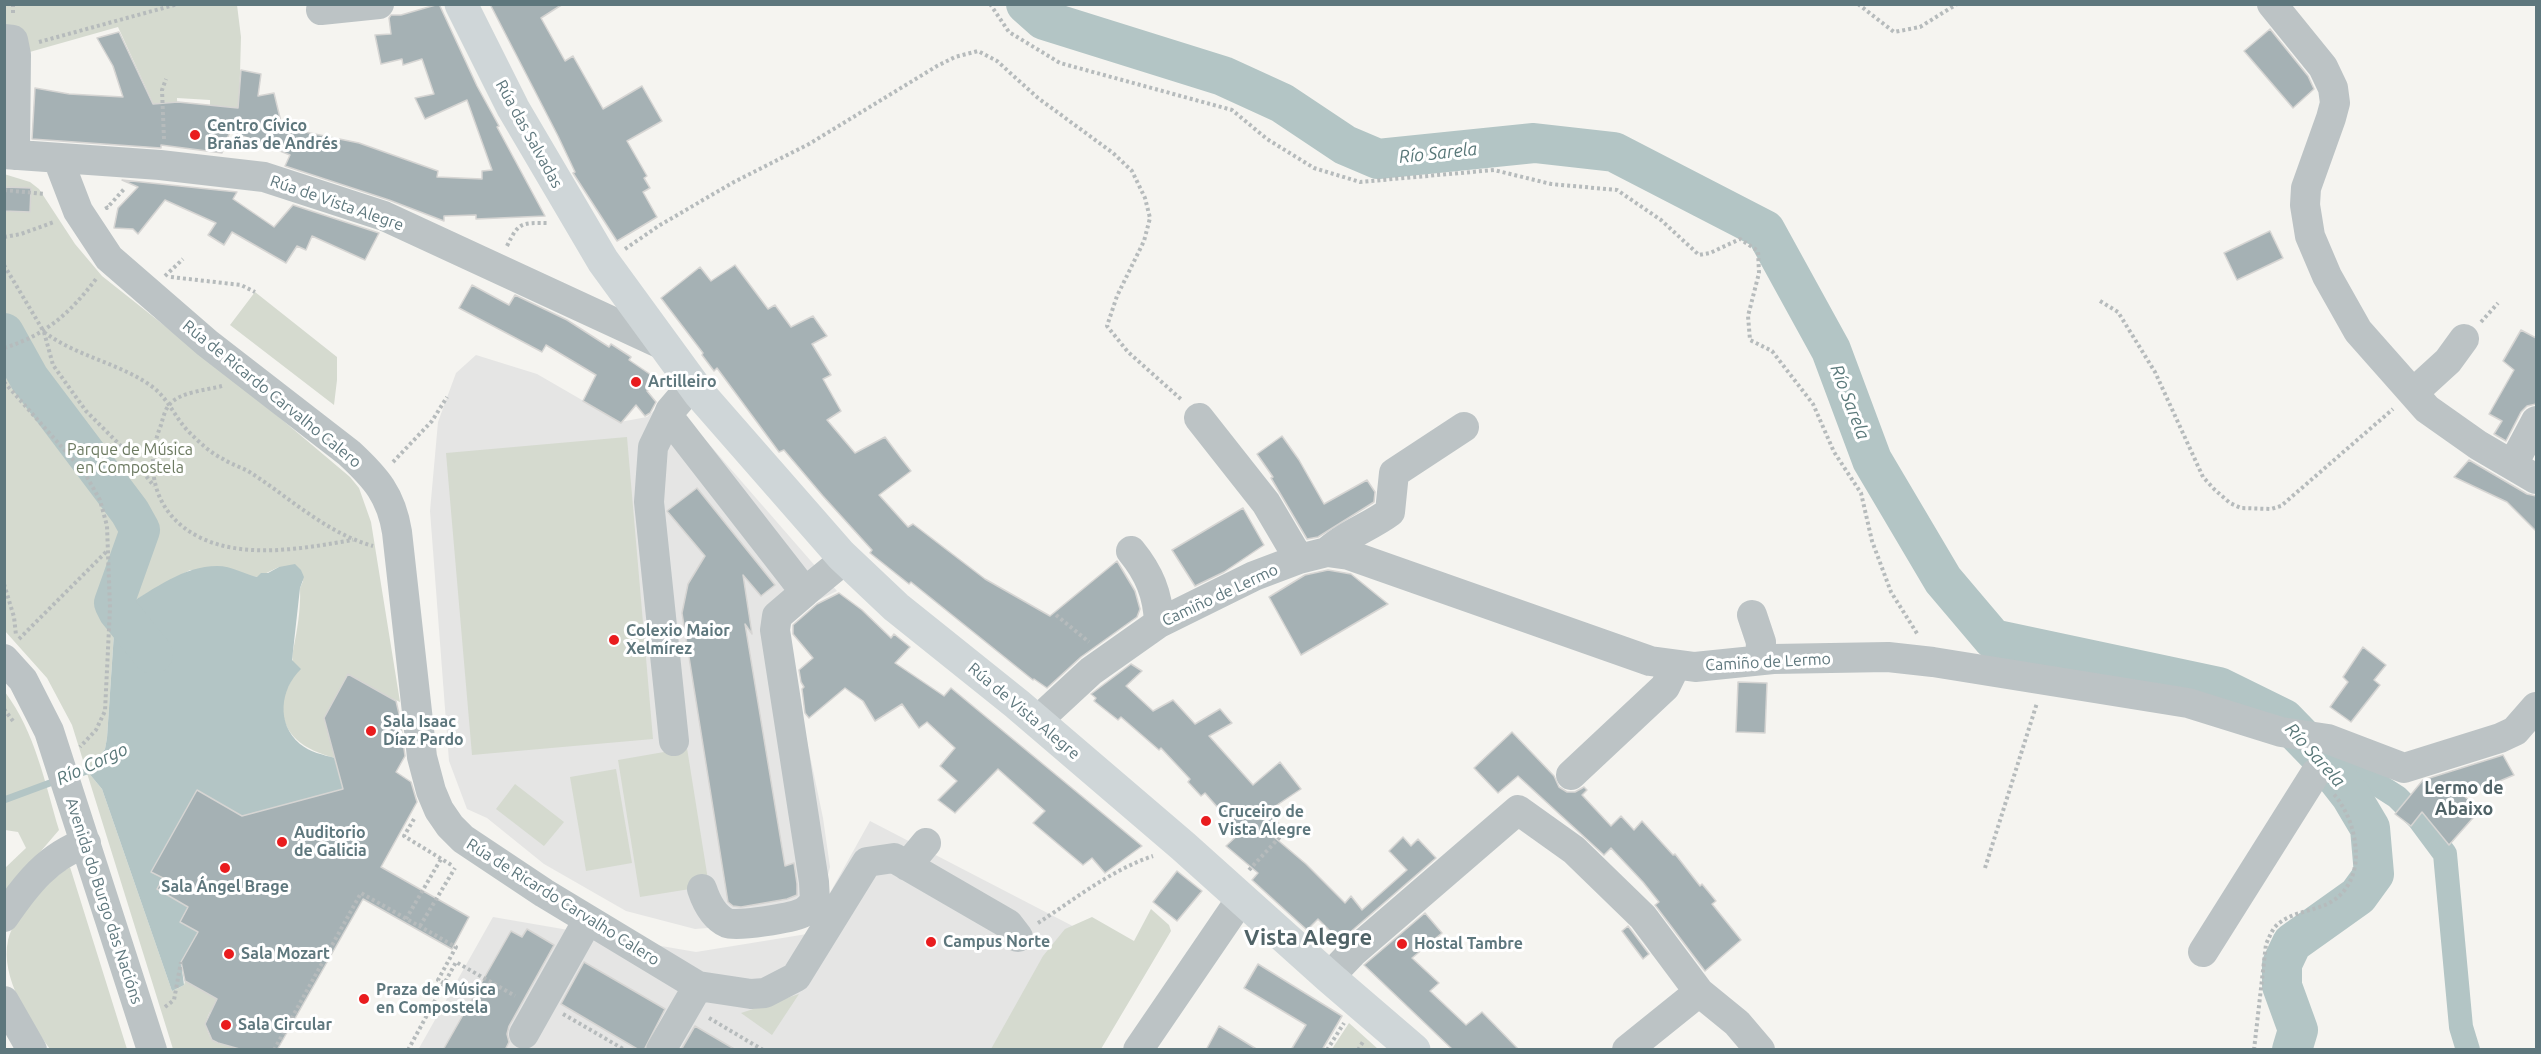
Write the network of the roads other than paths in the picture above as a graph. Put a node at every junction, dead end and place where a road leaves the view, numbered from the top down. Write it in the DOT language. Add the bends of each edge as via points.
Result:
graph roads {
  1 [pos="379,4"];
  2 [pos="461,4"];
  3 [pos="2272,4"];
  4 [pos="321,10"];
  5 [pos="9,40"];
  6 [pos="10,101"];
  7 [pos="10,154"];
  8 [pos="70,160"];
  9 [pos="603,261"];
  10 [pos="2463,339"];
  11 [pos="663,345"];
  12 [pos="693,384"];
  13 [pos="2418,399"];
  14 [pos="668,416"];
  15 [pos="1199,418"];
  16 [pos="2536,422"];
  17 [pos="1464,427"];
  18 [pos="2525,472"];
  19 [pos="1341,540"];
  20 [pos="1131,550"];
  21 [pos="845,559"];
  22 [pos="1299,560"];
  23 [pos="805,592"];
  24 [pos="1752,615"];
  25 [pos="1159,623"];
  26 [pos="4,659"];
  27 [pos="1760,660"];
  28 [pos="1676,665"];
  29 [pos="2536,707"];
  30 [pos="1037,721"];
  31 [pos="674,741"];
  32 [pos="1571,775"];
  33 [pos="2323,783"];
  34 [pos="86,843"];
  35 [pos="926,843"];
  36 [pos="907,866"];
  37 [pos="1244,886"];
  38 [pos="702,889"];
  39 [pos="4,917"];
  40 [pos="588,920"];
  41 [pos="1018,937"];
  42 [pos="2203,952"];
  43 [pos="1329,977"];
  44 [pos="1699,992"];
  45 [pos="698,999"];
  46 [pos="4,1001"];
  47 [pos="535,1015"];
  48 [pos="32,1050"];
  49 [pos="152,1050"];
  50 [pos="661,1050"];
  51 [pos="1138,1050"];
  52 [pos="1414,1050"];
  53 [pos="1627,1050"];
  54 [pos="1760,1050"];
  1 -- 4 [label="street"];
  2 -- 9 [label="main road, Rúa das Salvadas" via="513,108"];
  3 -- 13 [label="street" via="2323,68 2335,96 2306,188 2307,220 2315,254 2358,331"];
  5 -- 6 [label="street" via="16,56"];
  6 -- 7 [label="street"];
  7 -- 8 [label="street, Rúa de Vista Alegre"];
  8 -- 11 [label="street, Rúa de Vista Alegre" via="264,177 384,216"];
  8 -- 40 [label="street, Rúa de Ricardo Carvalho Calero" via="67,207 109,258 207,344 349,453 388,497 395,518 422,757 430,791 439,810 463,839"];
  9 -- 11 [label="main road, Rúa de Vista Alegre"];
  10 -- 13 [label="street"];
  11 -- 12 [label="main road, Rúa de Vista Alegre"];
  12 -- 14 [label="street"];
  12 -- 21 [label="main road, Rúa de Vista Alegre"];
  13 -- 18 [label="street" via="2478,445"];
  14 -- 23 [label="street"];
  14 -- 31 [label="street" via="654,447 649,502"];
  15 -- 22 [label="street" via="1266,503"];
  16 -- 18 [label="street"];
  17 -- 19 [label="street" via="1394,473 1390,512"];
  19 -- 22 [label="street, Camiño de Lermo"];
  19 -- 28 [label="street, Camiño de Lermo" via="1349,555 1650,660"];
  20 -- 25 [label="street" via="1151,581"];
  21 -- 23 [label="street"];
  21 -- 30 [label="main road, Rúa de Vista Alegre" via="896,607"];
  22 -- 25 [label="street, Camiño de Lermo" via="1254,576"];
  23 -- 38 [label="street" via="777,616 775,630 816,901 800,914 737,924 726,922 717,914"];
  24 -- 27 [label="street" via="1761,642"];
  25 -- 30 [label="street, Camiño de Lermo" via="1091,671"];
  26 -- 34 [label="street, Avenida do Burgo das Nacións" via="36,701 68,767"];
  27 -- 28 [label="street, Camiño de Lermo"];
  27 -- 29 [label="street, Camiño de Lermo" via="1888,657 2188,703 2281,732 2328,739 2404,768 2500,738 2515,731"];
  28 -- 32 [label="street" via="1665,687"];
  30 -- 37 [label="main road, Rúa de Vista Alegre" via="1183,846"];
  33 -- 42 [label="street"];
  34 -- 39 [label="street" via="68,849 40,870"];
  34 -- 49 [label="street, Avenida do Burgo das Nacións"];
  35 -- 36 [label="street"];
  36 -- 41 [label="street" via="1008,924"];
  36 -- 45 [label="street" via="894,858 867,862 796,977 765,993"];
  37 -- 43 [label="main road, Rúa de Vista Alegre"];
  37 -- 51 [label="street"];
  40 -- 45 [label="street, Rúa de Ricardo Carvalho Calero"];
  40 -- 47 [label="street"];
  43 -- 44 [label="street" via="1506,804 1574,850 1643,917"];
  43 -- 52 [label="main road, Rúa de Vista Alegre"];
  44 -- 53 [label="street"];
  44 -- 54 [label="street" via="1737,1023"];
  45 -- 50 [label="street"];
  46 -- 48 [label="street"];
}
